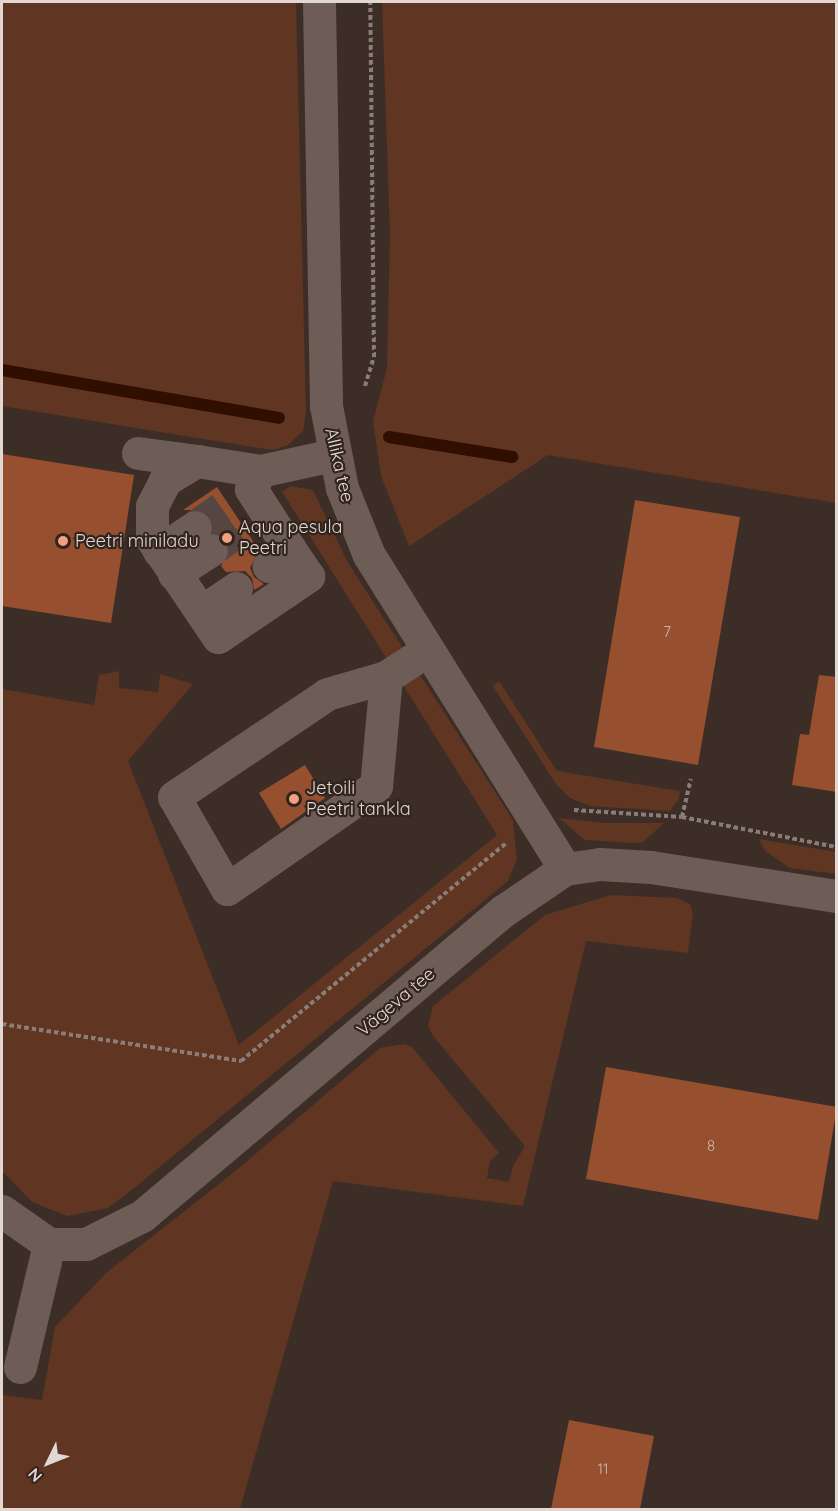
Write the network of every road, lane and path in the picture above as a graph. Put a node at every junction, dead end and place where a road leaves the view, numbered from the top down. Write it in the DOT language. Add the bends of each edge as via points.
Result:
graph roads {
  1 [pos="319,2"];
  2 [pos="370,2"];
  3 [pos="363,390"];
  4 [pos="138,453"];
  5 [pos="333,455"];
  6 [pos="197,461"];
  7 [pos="250,500"];
  8 [pos="203,538"];
  9 [pos="167,562"];
  10 [pos="236,588"];
  11 [pos="201,612"];
  12 [pos="428,650"];
  13 [pos="386,677"];
  14 [pos="691,779"];
  15 [pos="682,817"];
  16 [pos="538,824"];
  17 [pos="837,847"];
  18 [pos="565,869"];
  19 [pos="837,896"];
  20 [pos="2,1024"];
  21 [pos="2,1211"];
  22 [pos="49,1244"];
  23 [pos="20,1367"];
  1 -- 5 [label="street, Allika tee" via="326,406"];
  2 -- 3 [label="path" via="375,357"];
  4 -- 6 [label="street"];
  5 -- 7 [label="street"];
  5 -- 12 [label="street, Allika tee" via="353,521 369,555"];
  6 -- 7 [label="street"];
  6 -- 9 [label="street" via="165,480 152,506 152,539"];
  7 -- 11 [label="street" via="280,558 308,576 218,637"];
  8 -- 9 [label="street"];
  9 -- 11 [label="street"];
  10 -- 11 [label="street"];
  12 -- 13 [label="street"];
  12 -- 16 [label="street, Allika tee"];
  13 -- 13 [label="street" via="327,693 174,797 227,889 376,786"];
  14 -- 15 [label="path"];
  15 -- 16 [label="path" via="590,814 569,809"];
  15 -- 17 [label="path"];
  16 -- 18 [label="street, Allika tee"];
  16 -- 20 [label="path" via="514,836 241,1061"];
  18 -- 19 [label="street, Vägeva tee" via="599,864 651,867"];
  18 -- 22 [label="street, Vägeva tee" via="503,911 142,1216 86,1245"];
  21 -- 22 [label="street"];
  22 -- 23 [label="street"];
}
